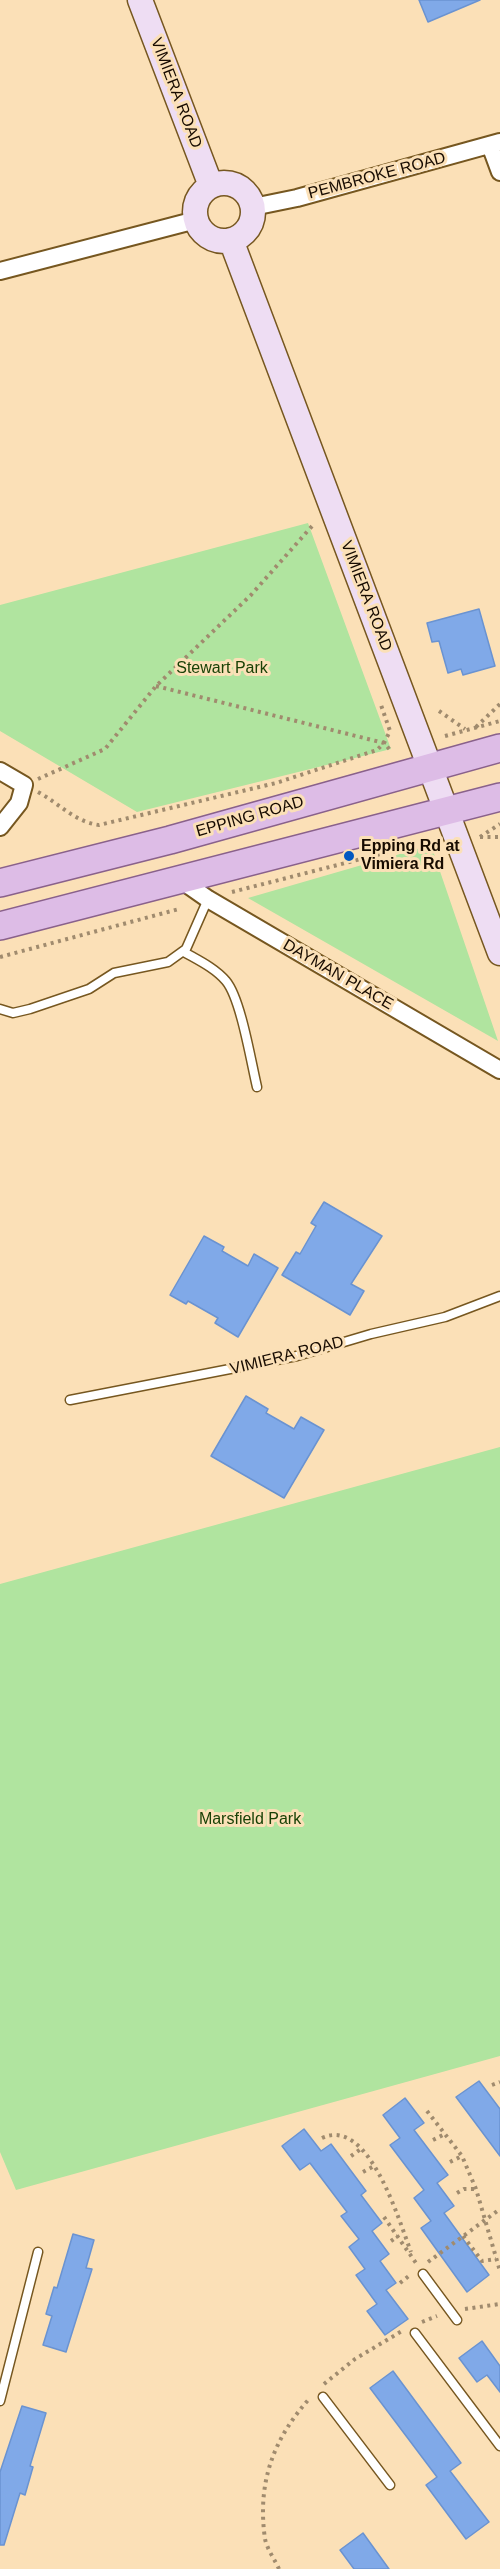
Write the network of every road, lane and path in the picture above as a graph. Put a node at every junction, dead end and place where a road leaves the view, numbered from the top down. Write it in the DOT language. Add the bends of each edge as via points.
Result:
graph roads {
  1 [pos="140,0"];
  2 [pos="495,143"];
  3 [pos="500,172"];
  4 [pos="211,186"];
  5 [pos="253,207"];
  6 [pos="196,220"];
  7 [pos="231,240"];
  8 [pos="0,271"];
  9 [pos="313,525"];
  10 [pos="156,686"];
  11 [pos="500,704"];
  12 [pos="439,711"];
  13 [pos="500,721"];
  14 [pos="475,728"];
  15 [pos="465,730"];
  16 [pos="445,736"];
  17 [pos="384,743"];
  18 [pos="500,748"];
  19 [pos="391,751"];
  20 [pos="429,765"];
  21 [pos="0,771"];
  22 [pos="24,785"];
  23 [pos="500,797"];
  24 [pos="448,810"];
  25 [pos="500,824"];
  26 [pos="0,827"];
  27 [pos="500,837"];
  28 [pos="398,849"];
  29 [pos="178,878"];
  30 [pos="0,883"];
  31 [pos="208,899"];
  32 [pos="178,909"];
  33 [pos="0,926"];
  34 [pos="184,952"];
  35 [pos="500,953"];
  36 [pos="0,957"];
  37 [pos="0,1010"];
  38 [pos="500,1070"];
  39 [pos="257,1087"];
  40 [pos="500,1296"];
  41 [pos="70,1400"];
  42 [pos="500,2082"];
  43 [pos="492,2085"];
  44 [pos="427,2111"];
  45 [pos="445,2134"];
  46 [pos="322,2138"];
  47 [pos="433,2140"];
  48 [pos="361,2149"];
  49 [pos="351,2156"];
  50 [pos="462,2156"];
  51 [pos="450,2162"];
  52 [pos="374,2166"];
  53 [pos="363,2172"];
  54 [pos="476,2189"];
  55 [pos="457,2193"];
  56 [pos="500,2209"];
  57 [pos="384,2217"];
  58 [pos="484,2221"];
  59 [pos="398,2236"];
  60 [pos="463,2236"];
  61 [pos="391,2241"];
  62 [pos="38,2252"];
  63 [pos="411,2252"];
  64 [pos="496,2259"];
  65 [pos="500,2271"];
  66 [pos="421,2272"];
  67 [pos="400,2283"];
  68 [pos="457,2320"];
  69 [pos="416,2333"];
  70 [pos="355,2359"];
  71 [pos="323,2397"];
  72 [pos="0,2401"];
  73 [pos="500,2446"];
  74 [pos="390,2485"];
  75 [pos="279,2569"];
  1 -- 4 [label="street, VIMIERA ROAD"];
  2 -- 3 [label="street"];
  2 -- 5 [label="street, PEMBROKE ROAD"];
  4 -- 5 [label="street" via="237,186 245,191"];
  4 -- 6 [label="street" via="198,200"];
  5 -- 7 [label="street" via="250,224"];
  6 -- 7 [label="street" via="214,239"];
  6 -- 8 [label="street"];
  7 -- 20 [label="street, VIMIERA ROAD"];
  9 -- 10 [label="path" via="252,594"];
  10 -- 17 [label="path"];
  10 -- 22 [label="path" via="105,749"];
  11 -- 14 [label="path"];
  12 -- 15 [label="path"];
  13 -- 14 [label="path"];
  14 -- 15 [label="path"];
  15 -- 16 [label="path"];
  17 -- 19 [label="path"];
  17 -- 22 [label="path" via="377,750 276,783 99,825 83,823 57,802"];
  18 -- 20 [label="main road, EPPING ROAD"];
  20 -- 24 [label="street, VIMIERA ROAD"];
  20 -- 30 [label="main road, EPPING ROAD" via="170,840"];
  21 -- 22 [label="street"];
  22 -- 26 [label="street" via="19,803"];
  23 -- 24 [label="main road"];
  24 -- 29 [label="main road"];
  24 -- 35 [label="street, VIMIERA ROAD"];
  25 -- 27 [label="path" via="480,837"];
  28 -- 31 [label="path"];
  29 -- 31 [label="street, DAYMAN PLACE"];
  29 -- 33 [label="main road"];
  31 -- 34 [label="lane"];
  31 -- 38 [label="street, DAYMAN PLACE"];
  32 -- 36 [label="path"];
  34 -- 37 [label="lane" via="168,962 114,973 89,989 30,1009 13,1013"];
  34 -- 39 [label="lane" via="219,975 235,998"];
  40 -- 41 [label="lane, VIMIERA ROAD" via="445,1317 297,1356"];
  42 -- 43 [label="path"];
  44 -- 45 [label="path"];
  45 -- 47 [label="path"];
  45 -- 50 [label="path"];
  46 -- 48 [label="path" via="338,2134"];
  48 -- 49 [label="path"];
  48 -- 52 [label="path"];
  50 -- 51 [label="path"];
  50 -- 54 [label="path"];
  52 -- 53 [label="path"];
  52 -- 63 [label="path" via="386,2186"];
  54 -- 55 [label="path"];
  54 -- 58 [label="path"];
  56 -- 58 [label="path"];
  57 -- 59 [label="path"];
  58 -- 60 [label="path"];
  58 -- 64 [label="path"];
  59 -- 61 [label="path"];
  59 -- 63 [label="path"];
  60 -- 64 [label="path" via="482,2261"];
  60 -- 66 [label="path"];
  62 -- 72 [label="lane"];
  63 -- 66 [label="path"];
  64 -- 65 [label="path"];
  66 -- 67 [label="path"];
  66 -- 68 [label="lane"];
  69 -- 73 [label="lane"];
  70 -- 75 [label="path" via="318,2390 290,2420 277,2442 265,2483 265,2541"];
  71 -- 74 [label="lane"];
}
